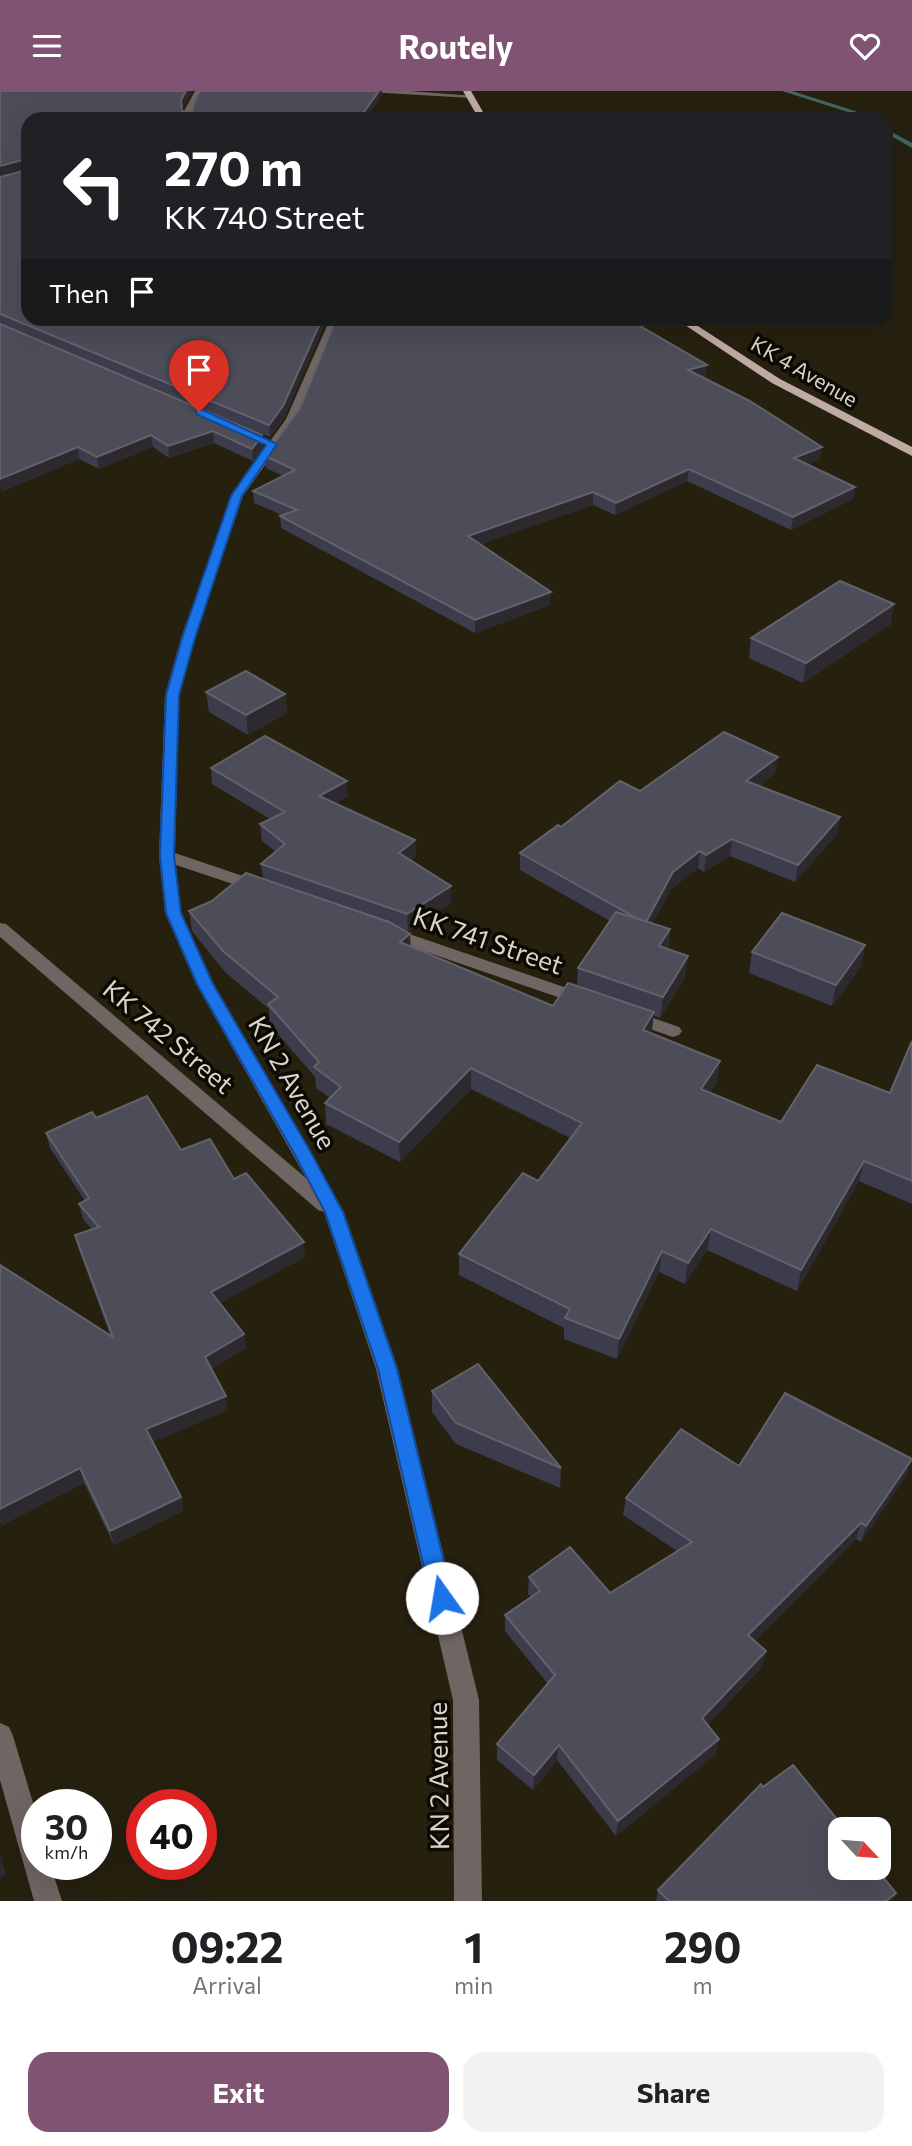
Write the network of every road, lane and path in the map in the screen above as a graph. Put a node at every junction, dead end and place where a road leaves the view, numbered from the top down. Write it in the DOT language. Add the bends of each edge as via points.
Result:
graph roads {
  1 [pos="199,91"];
  2 [pos="355,91"];
  3 [pos="469,93"];
  4 [pos="189,112"];
  5 [pos="479,112"];
  6 [pos="332,326"];
  7 [pos="692,326"];
  8 [pos="912,453"];
  9 [pos="167,856"];
  10 [pos="271,892"];
  11 [pos="0,928"];
  12 [pos="375,928"];
  13 [pos="673,1031"];
  14 [pos="334,1212"];
  15 [pos="0,1736"];
  16 [pos="21,1808"];
  17 [pos="42,1880"];
  18 [pos="48,1901"];
  19 [pos="468,1901"];
  1 -- 4 [label="street"];
  2 -- 3 [label="street"];
  3 -- 5 [label="main road"];
  6 -- 9 [label="street, KN 2 Avenue" via="292,419 266,441 237,496 188,638 172,695"];
  7 -- 8 [label="main road, KK 4 Avenue" via="776,381"];
  9 -- 10 [label="street"];
  9 -- 14 [label="street, KN 2 Avenue" via="173,913 205,984"];
  11 -- 14 [label="street, KK 742 Street"];
  12 -- 13 [label="street, KK 741 Street"];
  14 -- 19 [label="street, KN 2 Avenue" via="387,1369 466,1700"];
  15 -- 16 [label="street"];
  17 -- 18 [label="street"];
}
